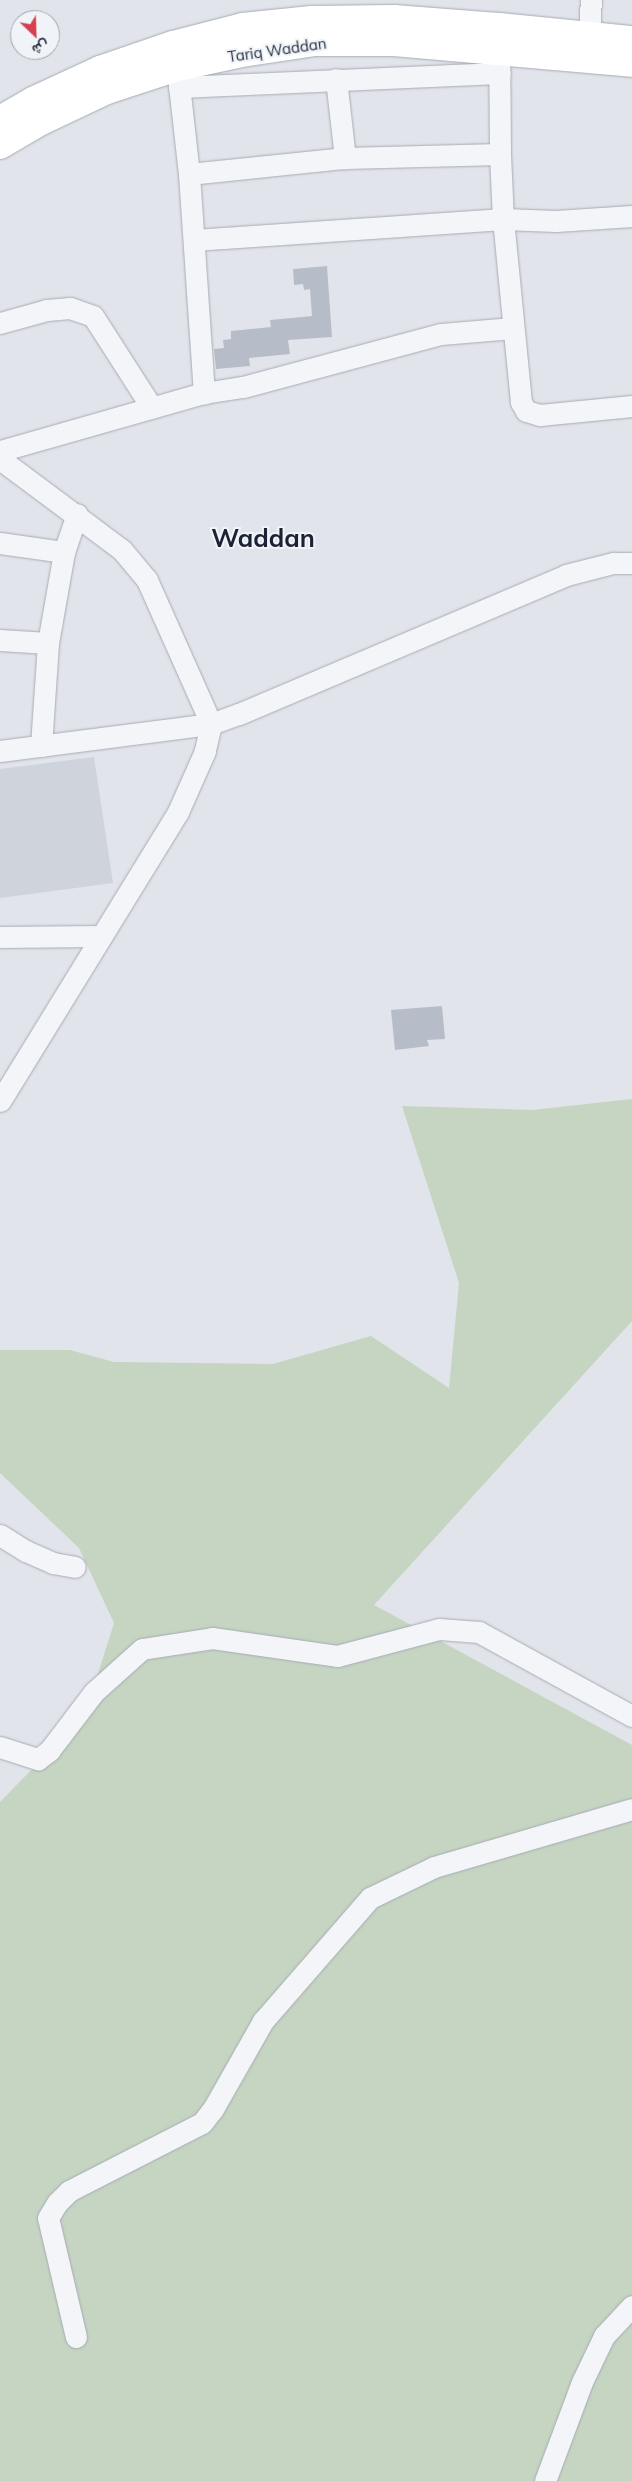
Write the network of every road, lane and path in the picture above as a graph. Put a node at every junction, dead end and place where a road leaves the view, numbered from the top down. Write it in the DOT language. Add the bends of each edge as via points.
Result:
graph roads {
  1 [pos="591,0"];
  2 [pos="589,36"];
  3 [pos="632,40"];
  4 [pos="499,50"];
  5 [pos="632,63"];
  6 [pos="178,77"];
  7 [pos="336,79"];
  8 [pos="0,120"];
  9 [pos="0,145"];
  10 [pos="500,154"];
  11 [pos="345,158"];
  12 [pos="189,174"];
  13 [pos="632,216"];
  14 [pos="503,219"];
  15 [pos="194,240"];
  16 [pos="0,323"];
  17 [pos="513,328"];
  18 [pos="204,393"];
  19 [pos="632,406"];
  20 [pos="152,408"];
  21 [pos="0,451"];
  22 [pos="0,460"];
  23 [pos="76,514"];
  24 [pos="0,543"];
  25 [pos="64,552"];
  26 [pos="632,563"];
  27 [pos="0,640"];
  28 [pos="48,643"];
  29 [pos="212,724"];
  30 [pos="41,746"];
  31 [pos="0,751"];
  32 [pos="100,936"];
  33 [pos="0,937"];
  34 [pos="0,1101"];
  35 [pos="0,1535"];
  36 [pos="75,1567"];
  37 [pos="632,1716"];
  38 [pos="0,1747"];
  39 [pos="632,1809"];
  40 [pos="632,2306"];
  41 [pos="76,2337"];
  42 [pos="545,2481"];
  1 -- 2 [label="street"];
  2 -- 3 [label="main road, Tariq Waddan"];
  2 -- 4 [label="main road, Tariq Waddan"];
  4 -- 5 [label="main road, Tariq Waddan"];
  4 -- 6 [label="main road, Tariq Waddan" via="394,42 315,42 242,53"];
  4 -- 7 [label="street"];
  4 -- 8 [label="main road, Tariq Waddan" via="394,19 312,20 242,27 173,45 100,70"];
  4 -- 10 [label="street"];
  6 -- 7 [label="street"];
  6 -- 9 [label="main road, Tariq Waddan" via="107,90 41,121"];
  6 -- 12 [label="street"];
  7 -- 11 [label="street"];
  10 -- 11 [label="street"];
  10 -- 14 [label="street"];
  11 -- 12 [label="street"];
  12 -- 15 [label="street"];
  13 -- 14 [label="street" via="556,221"];
  14 -- 15 [label="street"];
  14 -- 17 [label="street"];
  15 -- 18 [label="street"];
  16 -- 20 [label="street" via="47,310 70,308 93,316"];
  17 -- 18 [label="street" via="441,334 243,387"];
  17 -- 19 [label="street" via="521,402 526,411 540,415"];
  18 -- 20 [label="street"];
  20 -- 21 [label="street"];
  22 -- 23 [label="street"];
  23 -- 25 [label="street"];
  23 -- 29 [label="street" via="122,550 147,580"];
  24 -- 25 [label="street"];
  25 -- 28 [label="street"];
  26 -- 29 [label="street" via="613,563 566,574"];
  27 -- 28 [label="street"];
  28 -- 30 [label="street"];
  29 -- 30 [label="street"];
  29 -- 32 [label="street" via="205,751 178,812"];
  30 -- 31 [label="street"];
  32 -- 33 [label="street"];
  32 -- 34 [label="street"];
  35 -- 36 [label="street" via="53,1563"];
  37 -- 38 [label="street" via="479,1632 439,1629 336,1656 212,1638 142,1649 94,1692 50,1752 38,1759"];
  39 -- 41 [label="street" via="434,1867 370,1898 263,2021 202,2123 69,2191 57,2204 48,2218"];
  40 -- 42 [label="street" via="604,2336 585,2374"];
}
